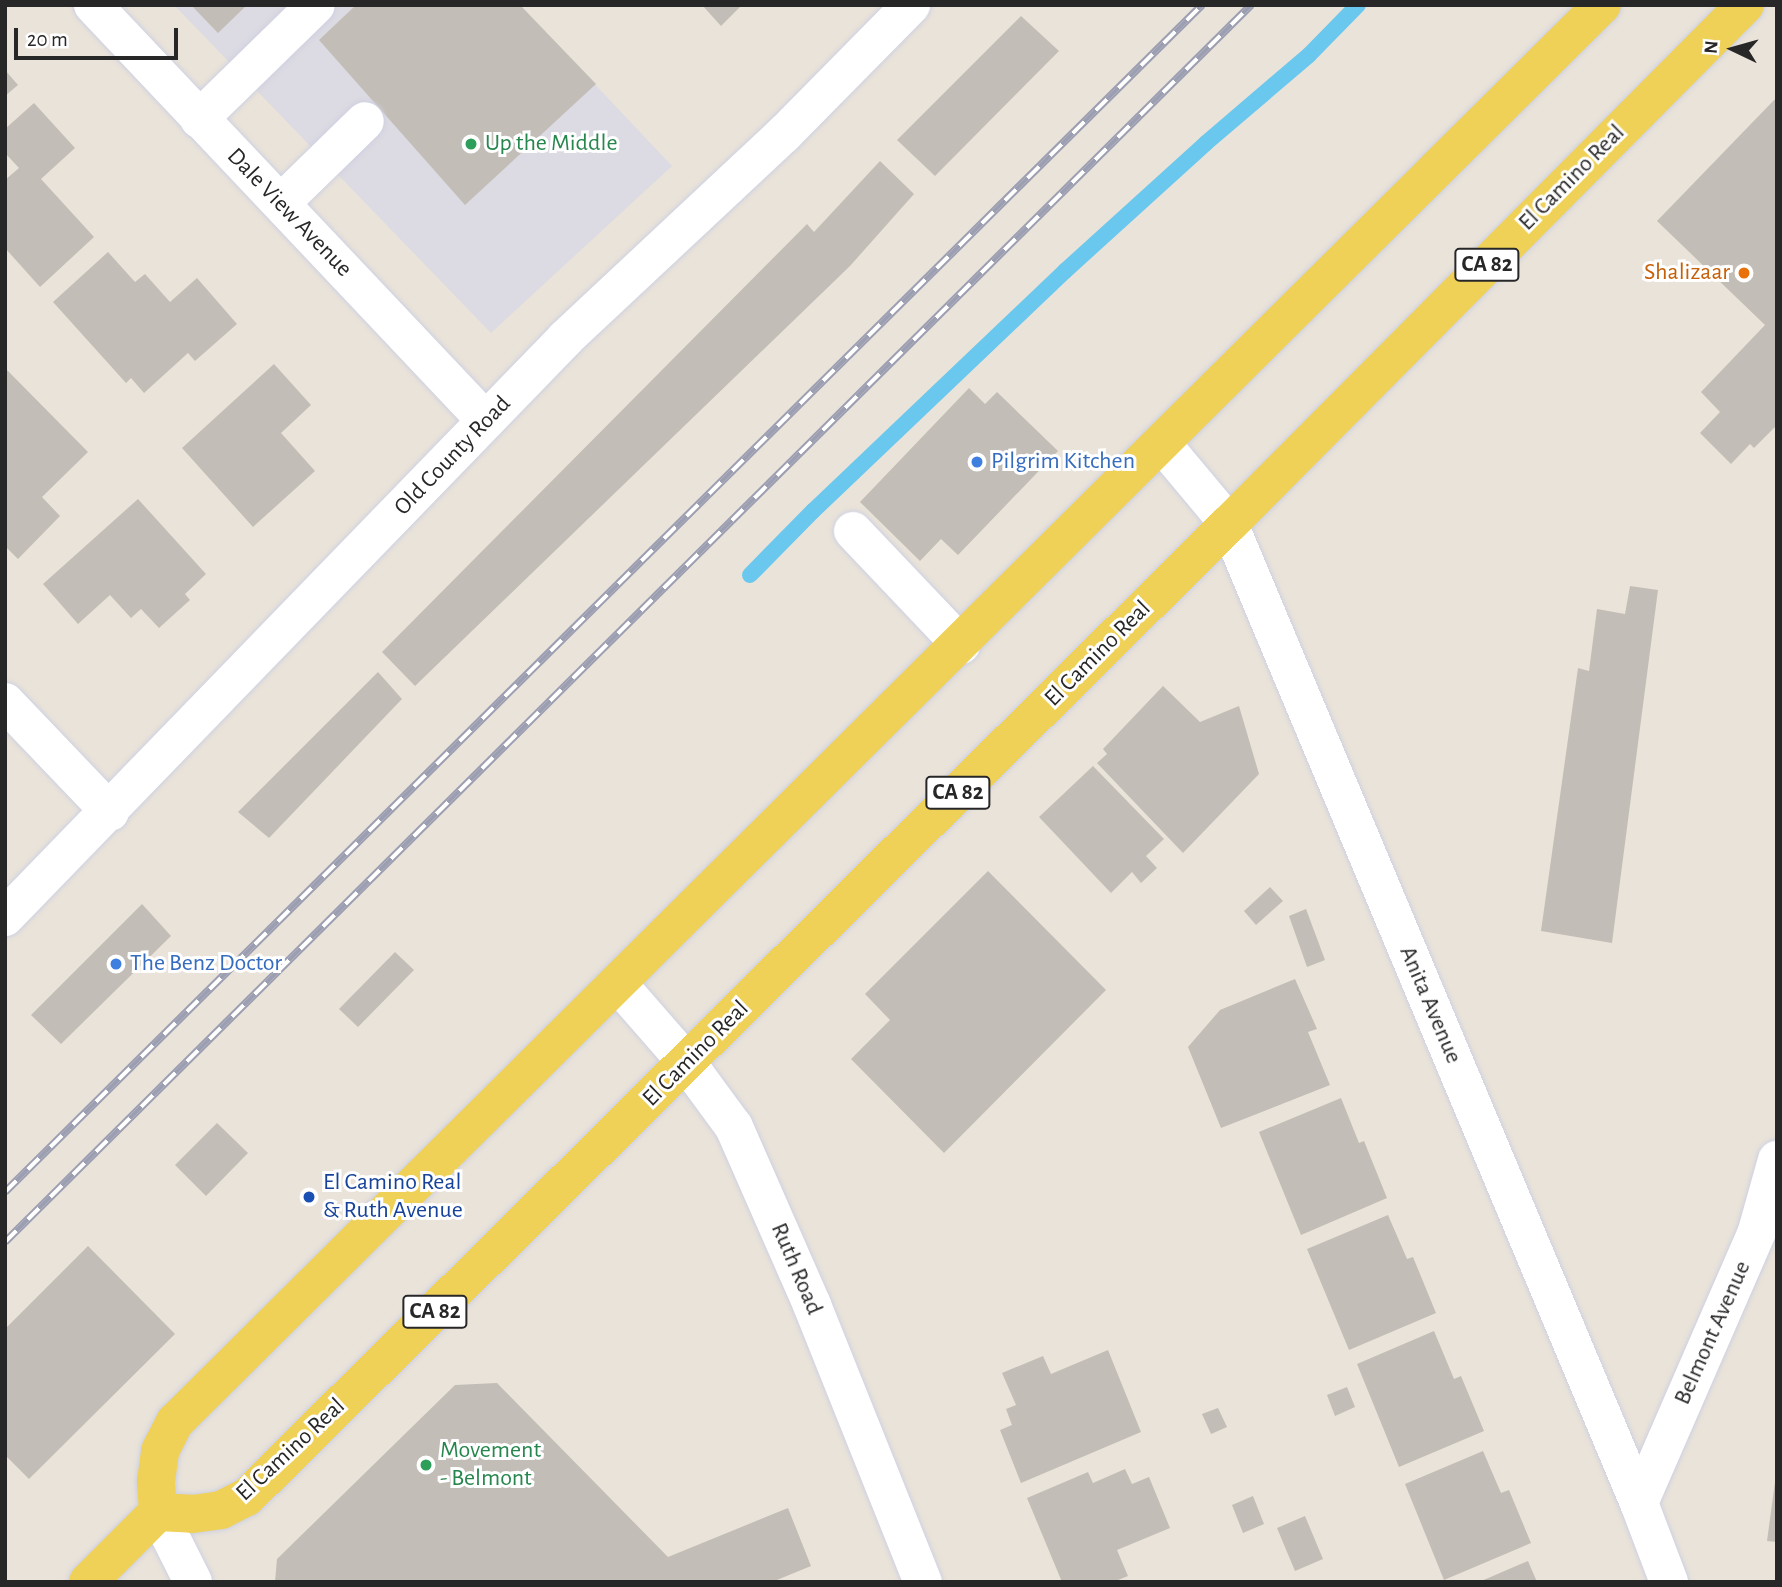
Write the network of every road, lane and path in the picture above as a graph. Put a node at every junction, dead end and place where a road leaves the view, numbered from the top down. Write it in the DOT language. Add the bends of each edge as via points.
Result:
graph roads {
  1 [pos="93,5"];
  2 [pos="316,5"];
  3 [pos="911,5"];
  4 [pos="1602,5"];
  5 [pos="1745,5"];
  6 [pos="199,119"];
  7 [pos="365,121"];
  8 [pos="281,202"];
  9 [pos="486,421"];
  10 [pos="1163,445"];
  11 [pos="1229,524"];
  12 [pos="853,531"];
  13 [pos="961,645"];
  14 [pos="5,702"];
  15 [pos="110,812"];
  16 [pos="5,917"];
  17 [pos="619,985"];
  18 [pos="687,1063"];
  19 [pos="1777,1160"];
  20 [pos="1767,1226"];
  21 [pos="1639,1503"];
  22 [pos="158,1512"];
  23 [pos="88,1582"];
  24 [pos="193,1582"];
  25 [pos="923,1582"];
  26 [pos="1669,1582"];
  1 -- 6 [label="street, Dale View Avenue"];
  2 -- 6 [label="street"];
  3 -- 9 [label="street, Old County Road"];
  4 -- 10 [label="main road"];
  5 -- 11 [label="main road, El Camino Real / CA 82"];
  6 -- 8 [label="street, Dale View Avenue"];
  7 -- 8 [label="street"];
  8 -- 9 [label="street, Dale View Avenue"];
  9 -- 15 [label="street, Old County Road"];
  10 -- 11 [label="street, Anita Avenue"];
  10 -- 13 [label="main road"];
  11 -- 18 [label="main road, El Camino Real / CA 82"];
  11 -- 21 [label="street, Anita Avenue"];
  12 -- 13 [label="street"];
  13 -- 17 [label="main road"];
  14 -- 15 [label="street"];
  15 -- 16 [label="street, Old County Road"];
  17 -- 18 [label="street, Ruth Road"];
  17 -- 22 [label="main road" via="175,1422 160,1451"];
  18 -- 22 [label="main road, El Camino Real / CA 82" via="247,1497 221,1510"];
  18 -- 25 [label="street, Ruth Road" via="734,1127 812,1305"];
  19 -- 20 [label="street, Belmont Avenue"];
  20 -- 21 [label="street, Belmont Avenue"];
  21 -- 26 [label="street, Anita Avenue"];
  22 -- 23 [label="main road"];
  22 -- 24 [label="street"];
}
